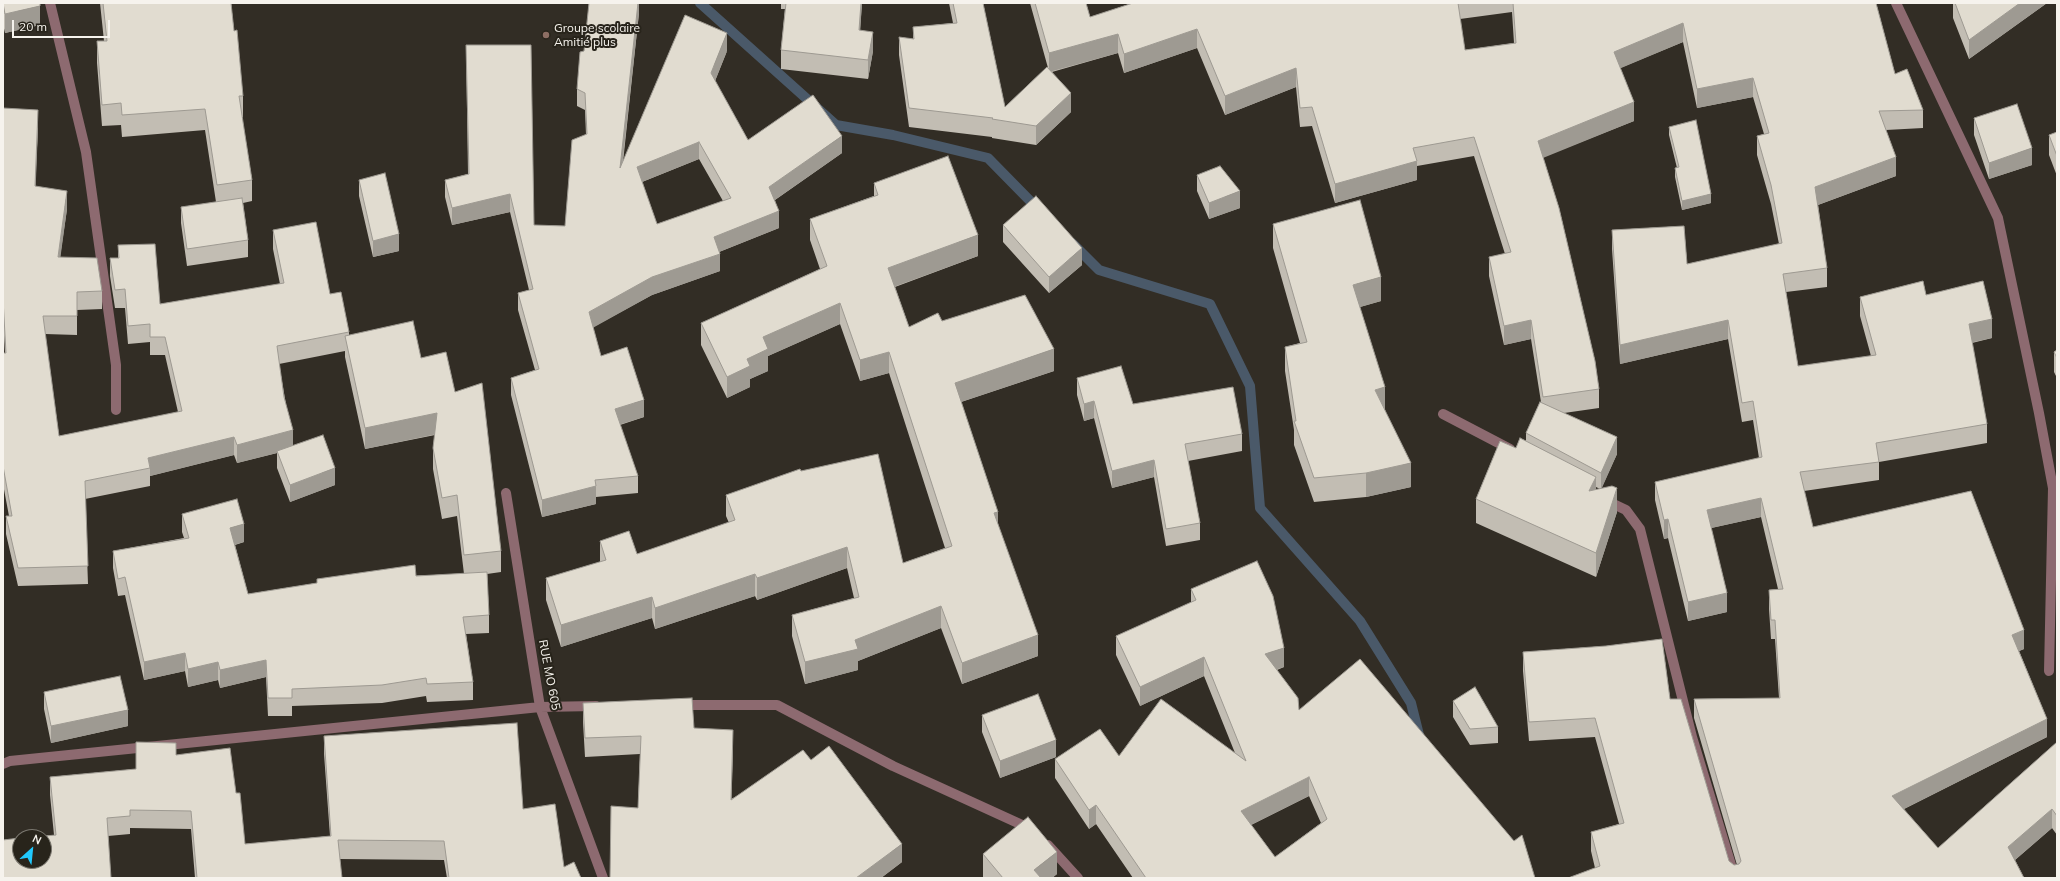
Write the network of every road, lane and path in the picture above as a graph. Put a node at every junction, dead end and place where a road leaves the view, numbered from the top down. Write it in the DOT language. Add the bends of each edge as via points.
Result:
graph roads {
  1 [pos="50,3"];
  2 [pos="1896,3"];
  3 [pos="116,410"];
  4 [pos="1443,414"];
  5 [pos="1520,455"];
  6 [pos="506,493"];
  7 [pos="1597,495"];
  8 [pos="2049,671"];
  9 [pos="603,706"];
  10 [pos="666,706"];
  11 [pos="540,707"];
  12 [pos="3,764"];
  13 [pos="603,878"];
  14 [pos="1078,878"];
  15 [pos="1735,878"];
  1 -- 3 [label="street" via="86,152 116,365"];
  2 -- 8 [label="street" via="1998,218 2053,488"];
  4 -- 5 [label="street"];
  6 -- 11 [label="street, RUE MO 605"];
  7 -- 15 [label="street" via="1626,510 1640,529 1692,736"];
  9 -- 11 [label="street"];
  10 -- 14 [label="street" via="777,705 893,766 1036,832"];
  11 -- 12 [label="street" via="10,761"];
  11 -- 13 [label="street, RUE MO 605"];
}
